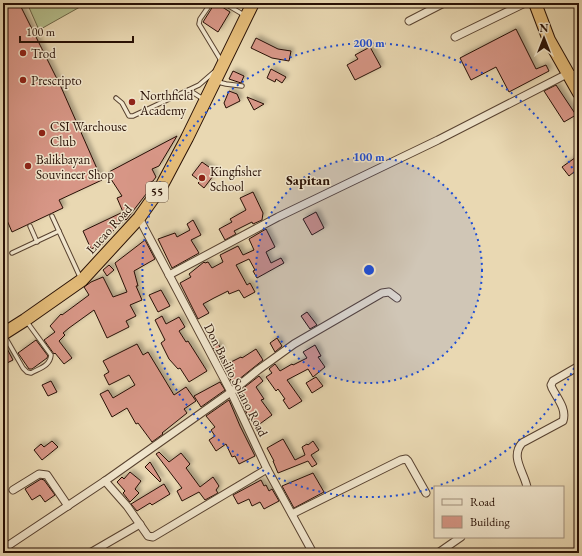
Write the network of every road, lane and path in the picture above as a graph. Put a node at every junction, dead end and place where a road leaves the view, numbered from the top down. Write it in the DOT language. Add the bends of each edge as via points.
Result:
graph roads {
  1 [pos="210,3"];
  2 [pos="224,3"];
  3 [pos="252,3"];
  4 [pos="444,3"];
  5 [pos="525,3"];
  6 [pos="535,3"];
  7 [pos="246,16"];
  8 [pos="409,21"];
  9 [pos="455,38"];
  10 [pos="217,72"];
  11 [pos="574,75"];
  12 [pos="242,86"];
  13 [pos="189,90"];
  14 [pos="579,93"];
  15 [pos="116,98"];
  16 [pos="206,101"];
  17 [pos="52,216"];
  18 [pos="139,218"];
  19 [pos="30,226"];
  20 [pos="59,231"];
  21 [pos="37,242"];
  22 [pos="12,253"];
  23 [pos="169,275"];
  24 [pos="82,280"];
  25 [pos="396,298"];
  26 [pos="26,320"];
  27 [pos="3,334"];
  28 [pos="579,366"];
  29 [pos="231,392"];
  30 [pos="267,469"];
  31 [pos="106,481"];
  32 [pos="527,486"];
  33 [pos="13,490"];
  34 [pos="426,493"];
  35 [pos="68,506"];
  36 [pos="292,514"];
  37 [pos="140,524"];
  38 [pos="460,538"];
  39 [pos="5,550"];
  40 [pos="90,553"];
  41 [pos="313,553"];
  42 [pos="438,553"];
  1 -- 10 [label="lane" via="199,24"];
  2 -- 7 [label="lane"];
  3 -- 7 [label="highway, Lucao Road / 55"];
  4 -- 8 [label="street"];
  5 -- 9 [label="street"];
  6 -- 11 [label="highway" via="549,40"];
  7 -- 10 [label="highway, Lucao Road / 55"];
  10 -- 12 [label="lane" via="226,84"];
  10 -- 13 [label="lane"];
  10 -- 16 [label="highway, Lucao Road / 55"];
  11 -- 14 [label="highway"];
  11 -- 23 [label="street" via="278,217"];
  13 -- 15 [label="lane" via="133,116 129,116"];
  13 -- 16 [label="lane"];
  16 -- 18 [label="highway, Lucao Road / 55" via="161,187"];
  17 -- 20 [label="lane"];
  18 -- 23 [label="street, Don Basilio Solano Road"];
  18 -- 24 [label="highway, Lucao Road / 55"];
  19 -- 21 [label="lane"];
  20 -- 21 [label="lane"];
  20 -- 24 [label="lane"];
  21 -- 22 [label="lane"];
  23 -- 29 [label="street, Don Basilio Solano Road"];
  24 -- 26 [label="highway, Lucao Road / 55"];
  25 -- 29 [label="street" via="386,292 366,302 294,344"];
  26 -- 27 [label="highway, Lucao Road / 55"];
  26 -- 27 [label="lane" via="51,355 48,364 31,373 27,372"];
  28 -- 32 [label="street" via="554,380 551,385 564,409 563,420 522,443 516,453"];
  29 -- 30 [label="street, Don Basilio Solano Road"];
  29 -- 31 [label="street"];
  30 -- 36 [label="street, Don Basilio Solano Road"];
  30 -- 37 [label="street" via="154,537 148,536"];
  31 -- 35 [label="street"];
  31 -- 37 [label="street"];
  33 -- 35 [label="street" via="39,474 47,474"];
  34 -- 36 [label="street" via="406,459"];
  35 -- 39 [label="street"];
  36 -- 41 [label="street, Don Basilio Solano Road"];
  37 -- 40 [label="street"];
  38 -- 42 [label="street"];
}
